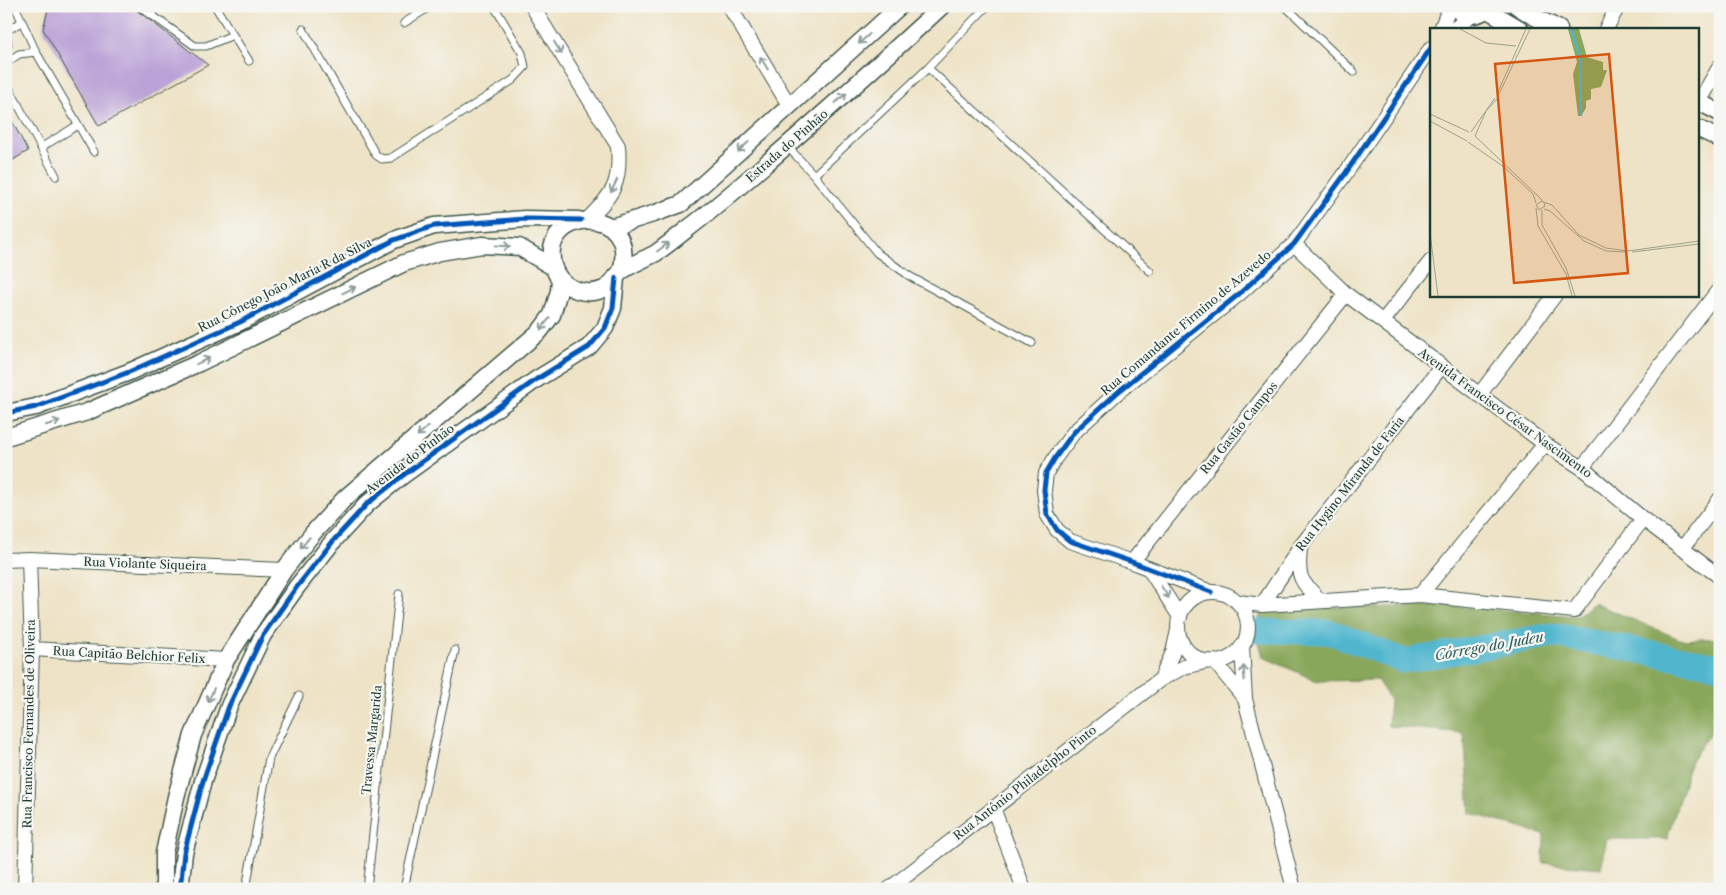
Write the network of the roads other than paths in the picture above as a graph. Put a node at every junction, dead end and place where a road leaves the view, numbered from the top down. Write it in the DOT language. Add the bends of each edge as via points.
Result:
graph roads {
  1 [pos="15,6"];
  2 [pos="139,6"];
  3 [pos="215,6"];
  4 [pos="431,6"];
  5 [pos="494,6"];
  6 [pos="532,6"];
  7 [pos="729,6"];
  8 [pos="900,6"];
  9 [pos="942,6"];
  10 [pos="987,6"];
  11 [pos="1285,6"];
  12 [pos="1452,6"];
  13 [pos="1517,6"];
  14 [pos="1618,6"];
  15 [pos="151,10"];
  16 [pos="1482,10"];
  17 [pos="21,22"];
  18 [pos="404,23"];
  19 [pos="7,28"];
  20 [pos="1441,28"];
  21 [pos="1455,28"];
  22 [pos="1518,28"];
  23 [pos="1557,28"];
  24 [pos="1607,28"];
  25 [pos="303,29"];
  26 [pos="233,35"];
  27 [pos="1430,49"];
  28 [pos="36,52"];
  29 [pos="6,55"];
  30 [pos="249,61"];
  31 [pos="6,62"];
  32 [pos="1720,66"];
  33 [pos="928,68"];
  34 [pos="1354,72"];
  35 [pos="6,82"];
  36 [pos="1698,101"];
  37 [pos="789,105"];
  38 [pos="1720,113"];
  39 [pos="78,125"];
  40 [pos="1698,128"];
  41 [pos="1720,139"];
  42 [pos="787,145"];
  43 [pos="42,147"];
  44 [pos="94,152"];
  45 [pos="814,175"];
  46 [pos="56,176"];
  47 [pos="585,219"];
  48 [pos="611,227"];
  49 [pos="1294,244"];
  50 [pos="1430,262"];
  51 [pos="1150,271"];
  52 [pos="556,273"];
  53 [pos="618,275"];
  54 [pos="1720,288"];
  55 [pos="1346,294"];
  56 [pos="1554,296"];
  57 [pos="1383,321"];
  58 [pos="1032,343"];
  59 [pos="1441,366"];
  60 [pos="1479,395"];
  61 [pos="6,413"];
  62 [pos="6,437"];
  63 [pos="1545,444"];
  64 [pos="1582,468"];
  65 [pos="1720,499"];
  66 [pos="1643,519"];
  67 [pos="1301,546"];
  68 [pos="1682,549"];
  69 [pos="29,559"];
  70 [pos="6,560"];
  71 [pos="1132,562"];
  72 [pos="1149,569"];
  73 [pos="284,570"];
  74 [pos="1720,577"];
  75 [pos="1211,592"];
  76 [pos="399,594"];
  77 [pos="1420,595"];
  78 [pos="1321,601"];
  79 [pos="1238,602"];
  80 [pos="1262,604"];
  81 [pos="1179,622"];
  82 [pos="1242,646"];
  83 [pos="32,649"];
  84 [pos="454,650"];
  85 [pos="226,660"];
  86 [pos="1211,661"];
  87 [pos="1161,679"];
  88 [pos="299,696"];
  89 [pos="1246,699"];
  90 [pos="993,808"];
  91 [pos="25,889"];
  92 [pos="164,889"];
  93 [pos="180,889"];
  94 [pos="246,889"];
  95 [pos="367,889"];
  96 [pos="404,889"];
  97 [pos="890,889"];
  98 [pos="1024,889"];
  99 [pos="1294,889"];
  1 -- 17 [label="lane"];
  2 -- 15 [label="lane"];
  3 -- 26 [label="lane"];
  4 -- 18 [label="lane"];
  5 -- 25 [label="lane" via="522,53 525,67 513,80 391,158 382,159 376,155"];
  6 -- 47 [label="street, one-way" via="618,146 620,166 617,181 606,200"];
  37 -- 7 [label="street, one-way"];
  8 -- 37 [label="street, one-way"];
  42 -- 9 [label="street, Estrada do Pinhão, one-way"];
  10 -- 33 [label="lane"];
  11 -- 34 [label="lane"];
  12 -- 16 [label="street" via="1459,12"];
  12 -- 20 [label="street"];
  13 -- 23 [label="street"];
  14 -- 24 [label="street"];
  15 -- 26 [label="lane" via="195,46 206,46"];
  16 -- 21 [label="street"];
  16 -- 22 [label="street"];
  17 -- 19 [label="lane"];
  17 -- 28 [label="lane"];
  19 -- 29 [label="lane"];
  26 -- 30 [label="lane"];
  27 -- 49 [label="street, Rua Comandante Firmino de Azevedo"];
  28 -- 31 [label="lane" via="19,54"];
  28 -- 39 [label="lane"];
  32 -- 36 [label="street"];
  33 -- 45 [label="lane"];
  33 -- 51 [label="lane"];
  35 -- 43 [label="lane"];
  36 -- 38 [label="street"];
  37 -- 48 [label="street, one-way" via="681,204"];
  39 -- 43 [label="lane"];
  39 -- 44 [label="lane"];
  40 -- 41 [label="street"];
  42 -- 45 [label="lane"];
  53 -- 42 [label="street, Estrada do Pinhão, one-way" via="657,252 709,213"];
  43 -- 46 [label="lane"];
  45 -- 58 [label="lane" via="877,253 911,277"];
  47 -- 48 [label="street"];
  47 -- 52 [label="street" via="570,224 554,243 551,256"];
  47 -- 61 [label="street, Rua Cônego João Maria R da Silva" via="525,219 434,226 394,240 240,322 129,372 36,408"];
  48 -- 53 [label="street" via="624,248 624,260"];
  49 -- 55 [label="street, Avenida Francisco César Nascimento"];
  49 -- 71 [label="street, Rua Comandante Firmino de Azevedo" via="1074,432 1046,473 1047,514 1057,530 1070,541"];
  50 -- 57 [label="street"];
  52 -- 53 [label="street" via="569,287 580,292 604,289"];
  62 -- 52 [label="street, one-way" via="87,412 404,263 440,252 482,245 519,247"];
  52 -- 73 [label="street, one-way" via="559,291 552,315 540,331 345,498"];
  53 -- 93 [label="street, Avenida do Pinhão" via="613,308 604,328 589,347 529,385 367,504 334,540 263,635 226,714 201,790 184,853"];
  54 -- 64 [label="street"];
  55 -- 57 [label="street, Avenida Francisco César Nascimento"];
  55 -- 71 [label="street, Rua Gastão Campos"];
  56 -- 60 [label="street"];
  57 -- 59 [label="street, Avenida Francisco César Nascimento"];
  59 -- 60 [label="street, Avenida Francisco César Nascimento"];
  59 -- 67 [label="street, Rua Hygino Miranda de Faria"];
  60 -- 63 [label="street, Avenida Francisco César Nascimento"];
  63 -- 64 [label="street, Avenida Francisco César Nascimento"];
  63 -- 77 [label="street"];
  64 -- 66 [label="street, Avenida Francisco César Nascimento"];
  65 -- 68 [label="street"];
  66 -- 68 [label="street, Avenida Francisco César Nascimento"];
  66 -- 77 [label="street" via="1574,611"];
  67 -- 78 [label="street" via="1298,570 1305,586"];
  67 -- 80 [label="street, Rua Hygino Miranda de Faria"];
  68 -- 74 [label="street, Avenida Francisco César Nascimento"];
  69 -- 70 [label="street, Rua Violante Siqueira"];
  69 -- 73 [label="street, Rua Violante Siqueira"];
  69 -- 83 [label="street, Rua Francisco Fernandes de Oliveira"];
  71 -- 72 [label="street, Rua Comandante Firmino de Azevedo"];
  72 -- 75 [label="street, Rua Comandante Firmino de Azevedo"];
  72 -- 81 [label="street, one-way"];
  73 -- 85 [label="street"];
  75 -- 79 [label="street" via="1221,592"];
  75 -- 81 [label="street" via="1192,599 1184,607"];
  76 -- 95 [label="lane, Travessa Margarida"];
  77 -- 78 [label="street"];
  78 -- 80 [label="street"];
  79 -- 80 [label="street"];
  79 -- 82 [label="street" via="1248,624"];
  81 -- 86 [label="street" via="1184,646 1191,653"];
  81 -- 87 [label="street" via="1173,652"];
  82 -- 86 [label="street" via="1228,658"];
  89 -- 82 [label="street, one-way"];
  83 -- 85 [label="street, Rua Capitão Belchior Felix"];
  83 -- 91 [label="street, Rua Francisco Fernandes de Oliveira"];
  84 -- 96 [label="lane"];
  85 -- 92 [label="street, one-way" via="194,735 176,796 164,854"];
  86 -- 87 [label="street, Rua Antônio Philadelpho Pinto" via="1184,667"];
  86 -- 89 [label="street"];
  87 -- 90 [label="street, Rua Antônio Philadelpho Pinto"];
  88 -- 94 [label="lane" via="269,758"];
  89 -- 99 [label="street"];
  90 -- 97 [label="street, Rua Antônio Philadelpho Pinto"];
  90 -- 98 [label="street"];
}
